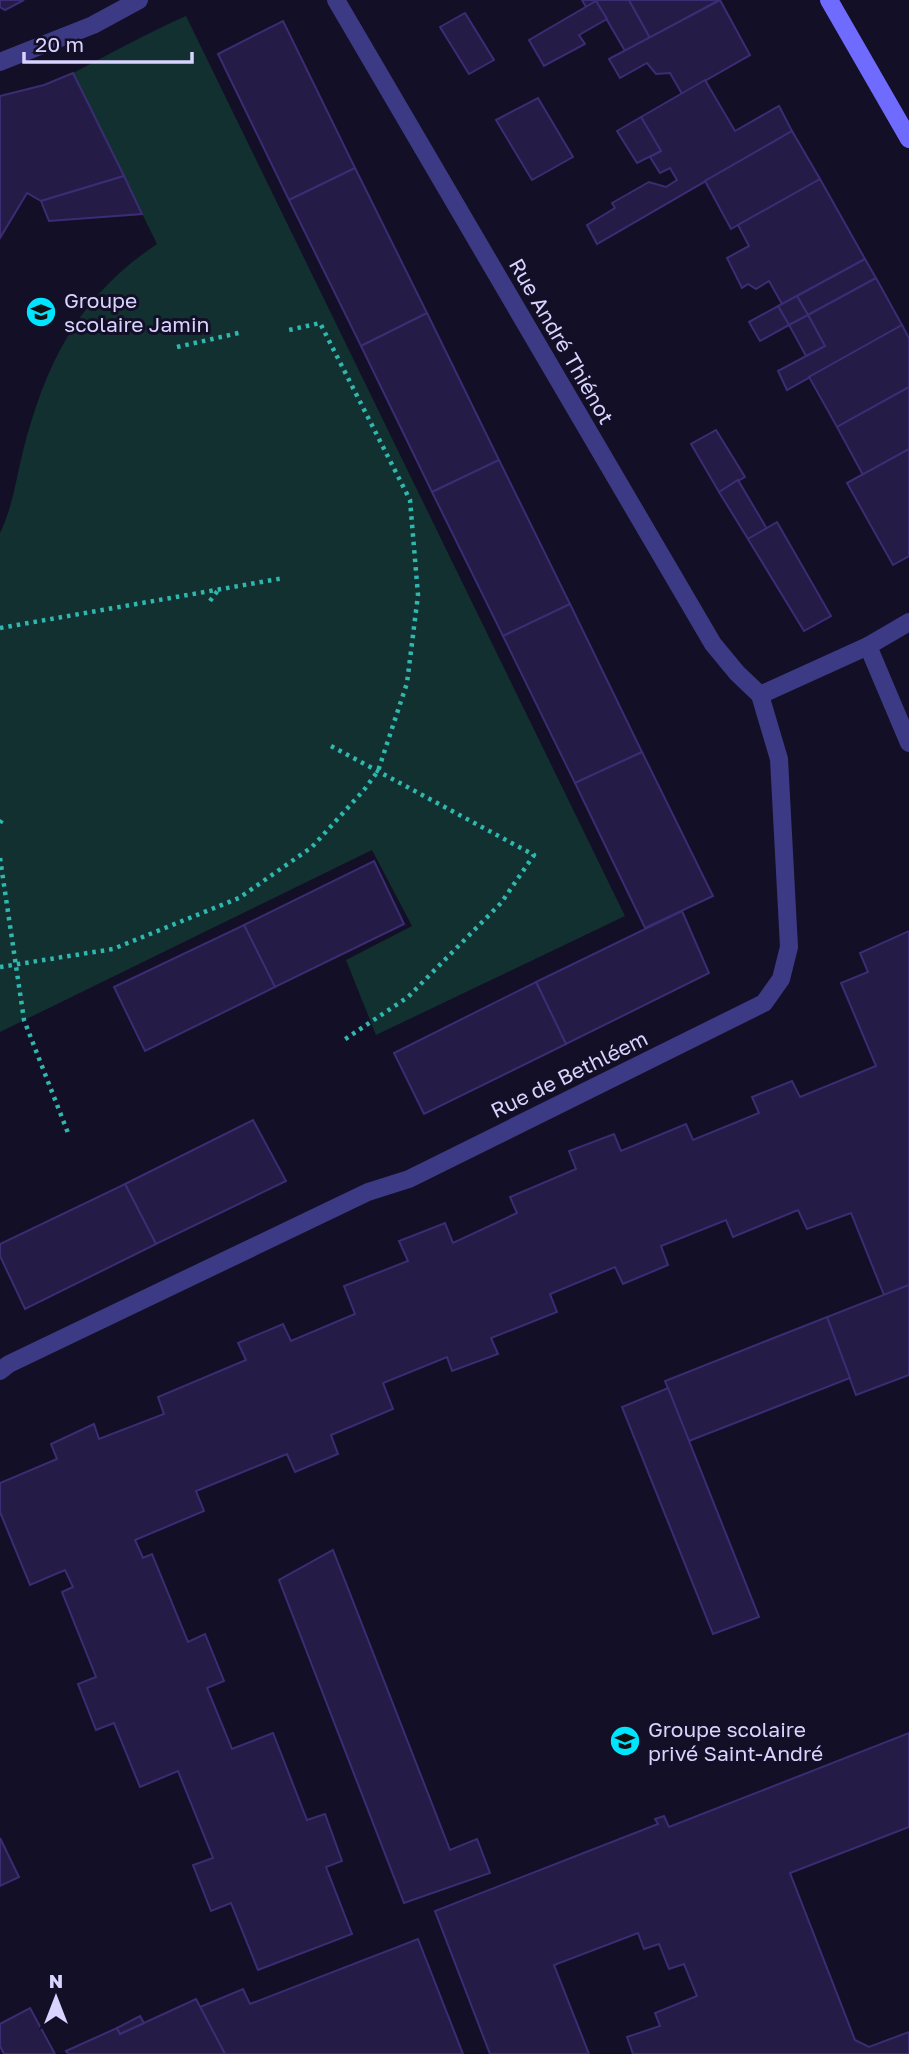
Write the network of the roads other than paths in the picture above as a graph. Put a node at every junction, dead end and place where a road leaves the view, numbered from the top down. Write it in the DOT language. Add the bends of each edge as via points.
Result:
graph roads {
  1 [pos="139,0"];
  2 [pos="335,0"];
  3 [pos="829,0"];
  4 [pos="0,62"];
  5 [pos="909,139"];
  6 [pos="909,622"];
  7 [pos="868,646"];
  8 [pos="761,695"];
  9 [pos="909,743"];
  10 [pos="0,1371"];
  1 -- 4 [label="street" via="93,25"];
  2 -- 8 [label="street, Rue André Thiénot" via="713,644"];
  3 -- 5 [label="main road"];
  6 -- 7 [label="street"];
  7 -- 8 [label="street"];
  7 -- 9 [label="street"];
  8 -- 10 [label="street, Rue de Bethléem" via="779,759 789,947 781,979 764,1003 409,1179 368,1192"];
}
